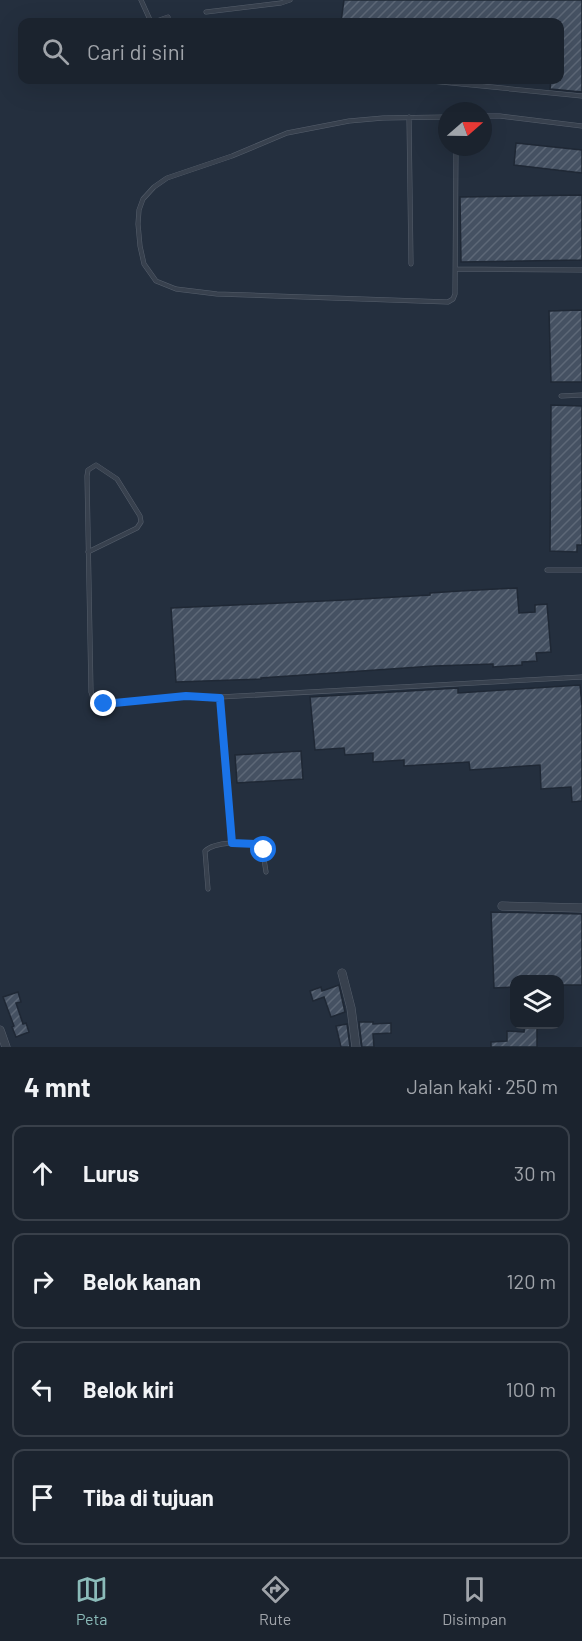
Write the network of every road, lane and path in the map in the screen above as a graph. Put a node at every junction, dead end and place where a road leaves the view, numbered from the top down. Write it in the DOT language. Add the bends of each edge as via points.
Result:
graph roads {
  1 [pos="141,0"];
  2 [pos="290,0"];
  3 [pos="206,12"];
  4 [pos="168,17"];
  5 [pos="150,18"];
  6 [pos="165,18"];
  7 [pos="461,84"];
  8 [pos="582,96"];
  9 [pos="492,116"];
  10 [pos="409,117"];
  11 [pos="438,117"];
  12 [pos="582,126"];
  13 [pos="456,156"];
  14 [pos="411,264"];
  15 [pos="456,269"];
  16 [pos="582,270"];
  17 [pos="582,395"];
  18 [pos="561,396"];
  19 [pos="88,552"];
  20 [pos="547,570"];
  21 [pos="582,570"];
  22 [pos="582,676"];
  23 [pos="220,698"];
  24 [pos="232,843"];
  25 [pos="266,872"];
  26 [pos="208,889"];
  27 [pos="502,906"];
  28 [pos="582,908"];
  29 [pos="342,973"];
  30 [pos="0,1030"];
  31 [pos="6,1047"];
  32 [pos="356,1047"];
  1 -- 5 [label="lane"];
  2 -- 3 [label="lane"];
  4 -- 6 [label="lane"];
  7 -- 8 [label="lane"];
  9 -- 12 [label="lane"];
  10 -- 11 [label="lane"];
  10 -- 14 [label="lane"];
  10 -- 15 [label="lane" via="349,121 287,133 167,178 143,199 139,210 144,264 156,281 176,289 217,294 448,302 455,294"];
  13 -- 15 [label="lane"];
  15 -- 16 [label="lane"];
  17 -- 18 [label="lane"];
  19 -- 19 [label="lane" via="87,476 88,470 96,465 117,479 141,522 137,528"];
  19 -- 23 [label="lane" via="94,701 104,704 186,696"];
  20 -- 21 [label="lane"];
  22 -- 23 [label="lane"];
  23 -- 24 [label="lane"];
  24 -- 25 [label="lane" via="262,846"];
  24 -- 26 [label="lane" via="205,850"];
  27 -- 28 [label="street"];
  29 -- 32 [label="street"];
  30 -- 31 [label="street"];
}
